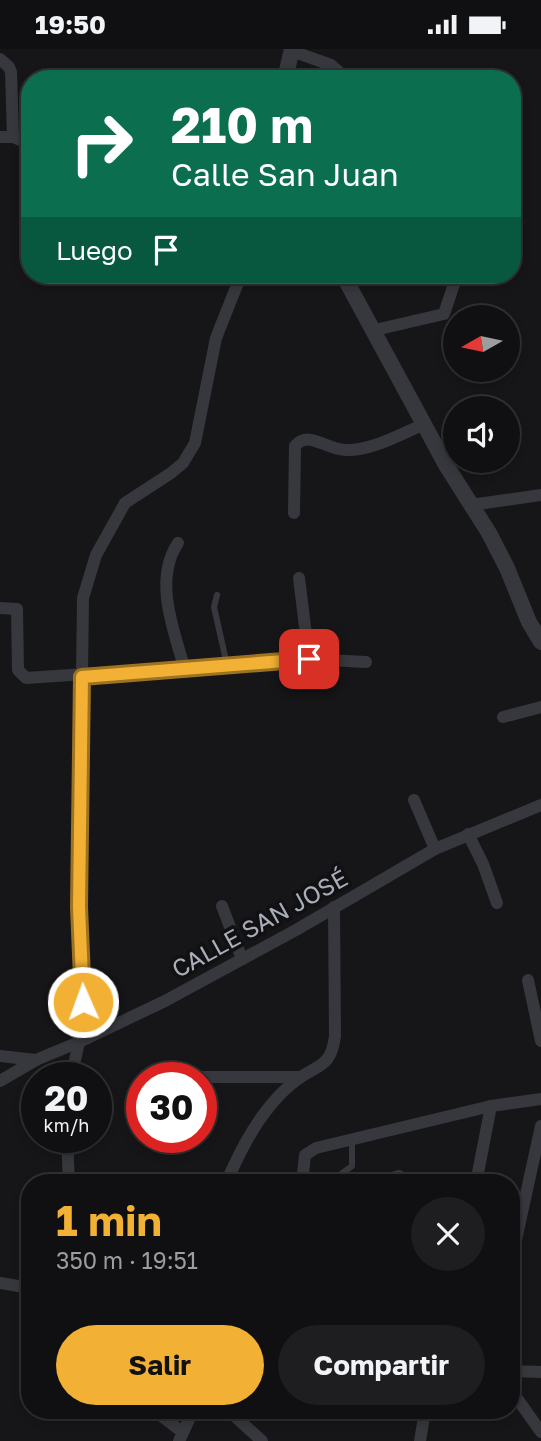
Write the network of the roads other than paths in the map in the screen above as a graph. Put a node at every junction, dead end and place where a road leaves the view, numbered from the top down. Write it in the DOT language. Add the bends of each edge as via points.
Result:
graph roads {
  1 [pos="292,50"];
  2 [pos="0,59"];
  3 [pos="287,70"];
  4 [pos="337,70"];
  5 [pos="7,137"];
  6 [pos="237,284"];
  7 [pos="348,284"];
  8 [pos="454,284"];
  9 [pos="375,330"];
  10 [pos="425,424"];
  11 [pos="541,495"];
  12 [pos="471,505"];
  13 [pos="295,513"];
  14 [pos="178,543"];
  15 [pos="299,578"];
  16 [pos="217,595"];
  17 [pos="0,608"];
  18 [pos="541,642"];
  19 [pos="309,659"];
  20 [pos="366,662"];
  21 [pos="226,665"];
  22 [pos="185,670"];
  23 [pos="82,677"];
  24 [pos="541,707"];
  25 [pos="503,717"];
  26 [pos="414,800"];
  27 [pos="541,805"];
  28 [pos="468,834"];
  29 [pos="435,849"];
  30 [pos="497,903"];
  31 [pos="222,906"];
  32 [pos="334,907"];
  33 [pos="242,959"];
  34 [pos="528,980"];
  35 [pos="541,1041"];
  36 [pos="79,1042"];
  37 [pos="0,1056"];
  38 [pos="36,1060"];
  39 [pos="75,1062"];
  40 [pos="217,1077"];
  41 [pos="301,1077"];
  42 [pos="0,1081"];
  43 [pos="541,1098"];
  44 [pos="491,1106"];
  45 [pos="541,1126"];
  46 [pos="352,1140"];
  47 [pos="68,1153"];
  48 [pos="69,1174"];
  49 [pos="230,1174"];
  50 [pos="302,1174"];
  51 [pos="341,1174"];
  52 [pos="478,1174"];
  53 [pos="520,1222"];
  54 [pos="0,1283"];
  55 [pos="21,1286"];
  56 [pos="520,1371"];
  57 [pos="541,1372"];
  58 [pos="520,1403"];
  59 [pos="163,1419"];
  60 [pos="189,1419"];
  61 [pos="238,1419"];
  62 [pos="424,1419"];
  63 [pos="541,1432"];
  64 [pos="180,1436"];
  65 [pos="262,1441"];
  66 [pos="420,1441"];
  1 -- 3 [label="street"];
  1 -- 4 [label="street"];
  2 -- 5 [label="street" via="11,72"];
  6 -- 23 [label="street" via="216,338 195,443 183,463 125,503 96,555 83,598"];
  7 -- 9 [label="street"];
  8 -- 9 [label="street" via="444,314"];
  9 -- 10 [label="street"];
  10 -- 12 [label="street"];
  10 -- 13 [label="street" via="362,449 332,449 310,438 299,441 295,446"];
  11 -- 12 [label="street"];
  12 -- 18 [label="street"];
  14 -- 22 [label="street" via="166,575 169,609"];
  15 -- 19 [label="street"];
  16 -- 21 [label="lane" via="215,607"];
  17 -- 23 [label="street" via="14,607 18,612 21,676"];
  19 -- 20 [label="street"];
  19 -- 21 [label="street"];
  21 -- 22 [label="street"];
  22 -- 23 [label="street"];
  23 -- 36 [label="street" via="79,907 83,1002"];
  24 -- 25 [label="street"];
  26 -- 29 [label="street"];
  27 -- 28 [label="street, CALLE SAN JOSÉ"];
  28 -- 29 [label="street, CALLE SAN JOSÉ"];
  28 -- 30 [label="street"];
  29 -- 32 [label="street, CALLE SAN JOSÉ"];
  31 -- 33 [label="street"];
  32 -- 33 [label="street, CALLE SAN JOSÉ"];
  32 -- 41 [label="street" via="334,1048 328,1060"];
  33 -- 36 [label="street, CALLE SAN JOSÉ"];
  34 -- 35 [label="street"];
  36 -- 38 [label="street, CALLE SAN JOSÉ"];
  36 -- 39 [label="street"];
  37 -- 38 [label="street"];
  38 -- 42 [label="street, CALLE SAN JOSÉ"];
  40 -- 41 [label="street"];
  41 -- 49 [label="street" via="254,1127"];
  43 -- 44 [label="street"];
  44 -- 46 [label="street"];
  44 -- 52 [label="street"];
  45 -- 53 [label="street"];
  46 -- 50 [label="street" via="309,1151"];
  46 -- 51 [label="lane" via="352,1166"];
  47 -- 48 [label="street"];
  54 -- 55 [label="street"];
  56 -- 57 [label="street"];
  58 -- 63 [label="street"];
  59 -- 64 [label="street"];
  60 -- 64 [label="street"];
  61 -- 65 [label="street"];
  62 -- 66 [label="street"];
}
